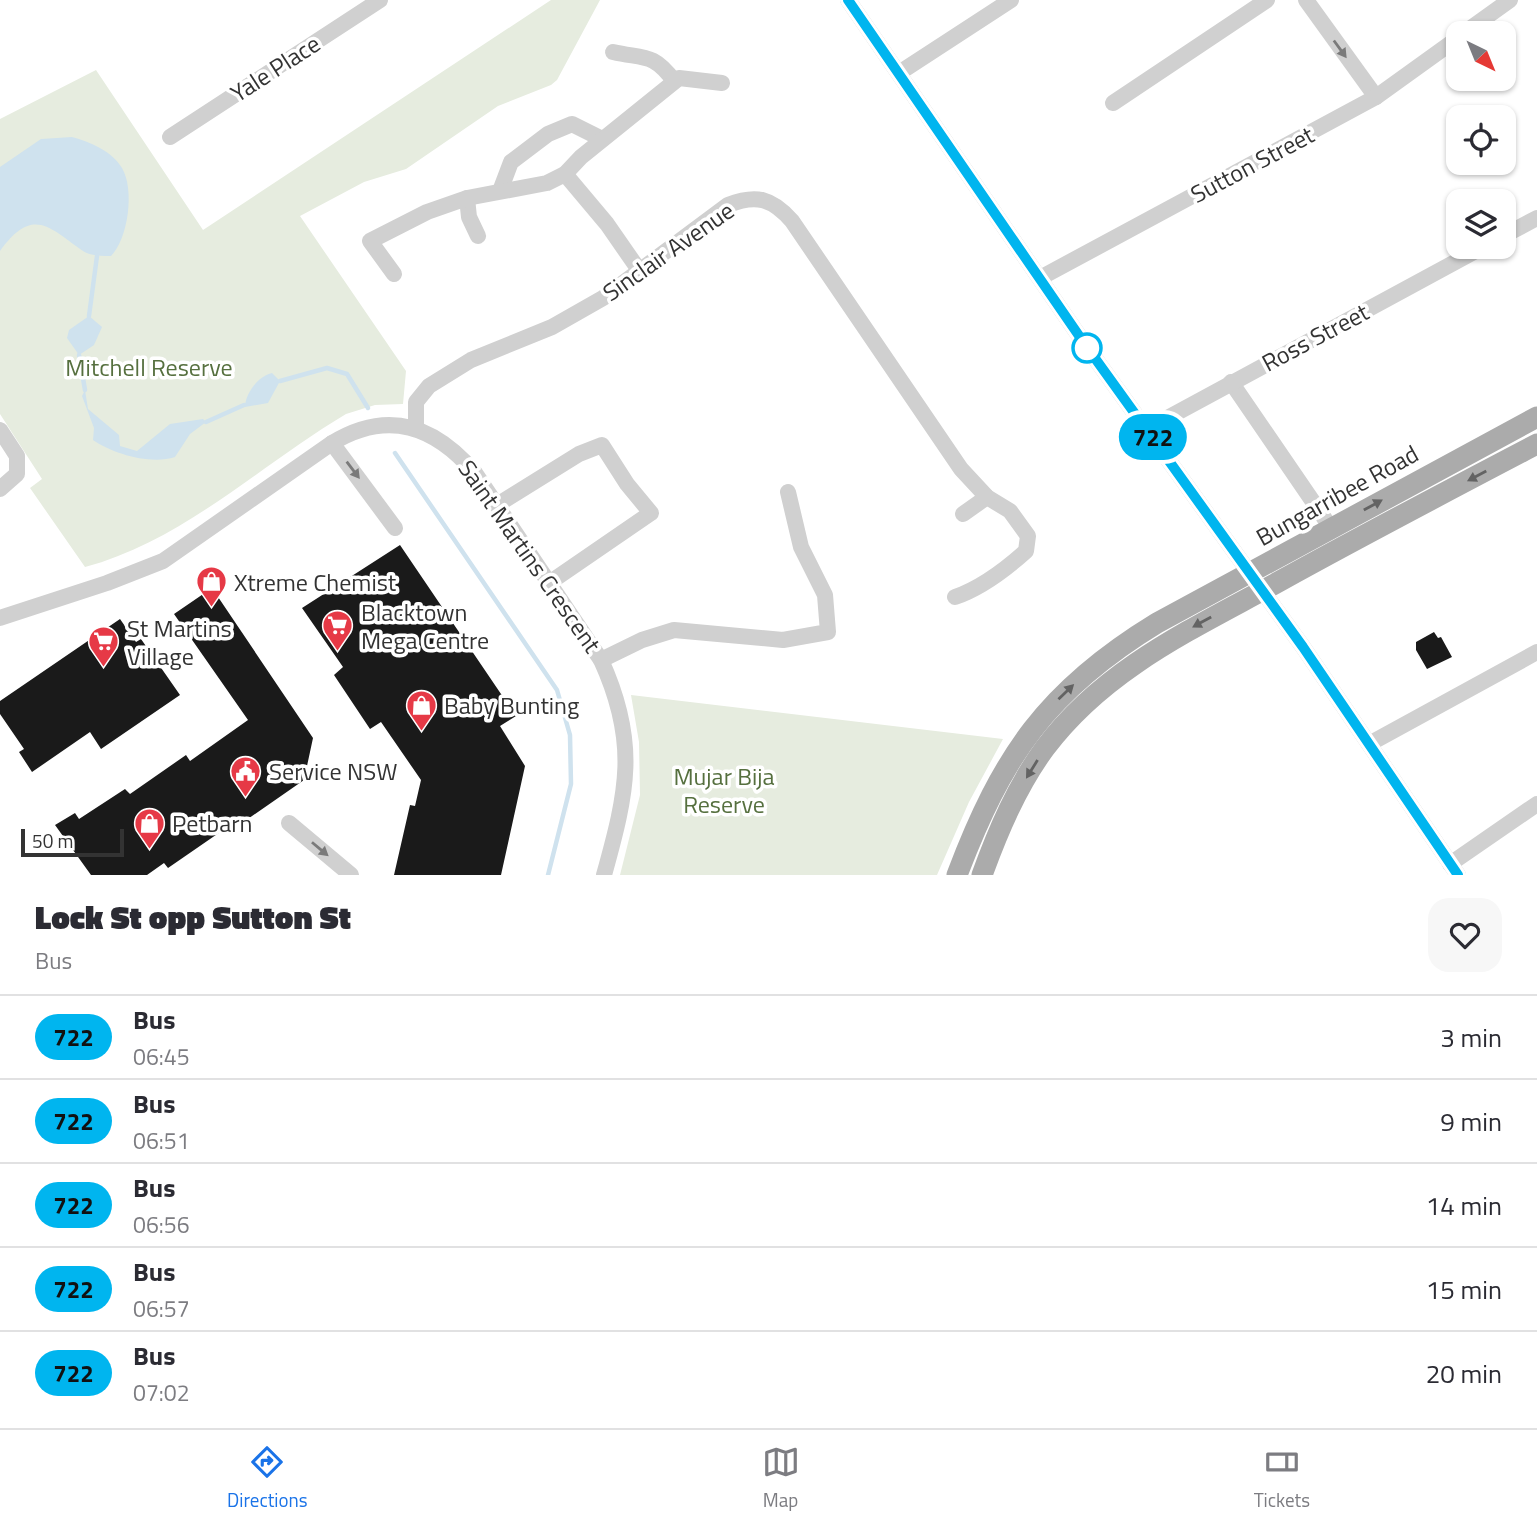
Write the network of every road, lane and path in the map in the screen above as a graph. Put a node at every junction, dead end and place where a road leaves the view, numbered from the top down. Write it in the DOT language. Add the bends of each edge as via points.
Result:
graph roads {
  1 [pos="380,0"];
  2 [pos="848,0"];
  3 [pos="1011,0"];
  4 [pos="1267,0"];
  5 [pos="1306,0"];
  6 [pos="1510,0"];
  7 [pos="1481,21"];
  8 [pos="1446,47"];
  9 [pos="613,52"];
  10 [pos="899,73"];
  11 [pos="674,81"];
  12 [pos="722,83"];
  13 [pos="1376,97"];
  14 [pos="1113,103"];
  15 [pos="170,136"];
  16 [pos="602,139"];
  17 [pos="565,174"];
  18 [pos="499,191"];
  19 [pos="467,198"];
  20 [pos="1537,218"];
  21 [pos="1516,229"];
  22 [pos="478,236"];
  23 [pos="1461,259"];
  24 [pos="394,274"];
  25 [pos="636,276"];
  26 [pos="1040,278"];
  27 [pos="1231,382"];
  28 [pos="1537,417"];
  29 [pos="416,429"];
  30 [pos="1147,429"];
  31 [pos="0,430"];
  32 [pos="332,443"];
  33 [pos="1537,444"];
  34 [pos="0,489"];
  35 [pos="788,492"];
  36 [pos="987,497"];
  37 [pos="497,505"];
  38 [pos="963,514"];
  39 [pos="395,528"];
  40 [pos="1331,528"];
  41 [pos="1249,573"];
  42 [pos="549,583"];
  43 [pos="1262,590"];
  44 [pos="955,597"];
  45 [pos="0,618"];
  46 [pos="1537,652"];
  47 [pos="601,660"];
  48 [pos="1369,744"];
  49 [pos="1537,804"];
  50 [pos="289,822"];
  51 [pos="1454,869"];
  52 [pos="351,875"];
  53 [pos="604,875"];
  54 [pos="957,875"];
  55 [pos="982,875"];
  1 -- 15 [label="street, Yale Place"];
  2 -- 10 [label="street"];
  3 -- 10 [label="street"];
  4 -- 14 [label="street"];
  5 -- 13 [label="street, one-way"];
  6 -- 7 [label="street"];
  8 -- 13 [label="street, Sutton Street"];
  9 -- 11 [label="street" via="645,56 661,65"];
  10 -- 26 [label="street"];
  11 -- 12 [label="street" via="687,77"];
  11 -- 16 [label="street"];
  13 -- 26 [label="street, Sutton Street"];
  16 -- 17 [label="street"];
  16 -- 18 [label="street" via="572,124 548,134 511,162"];
  17 -- 18 [label="street" via="547,183"];
  17 -- 25 [label="street" via="600,232"];
  18 -- 19 [label="street"];
  19 -- 22 [label="street"];
  19 -- 24 [label="street" via="370,241"];
  20 -- 21 [label="street"];
  23 -- 27 [label="street, Ross Street"];
  25 -- 29 [label="street, Sinclair Avenue" via="552,327 471,360 429,386 416,402"];
  25 -- 36 [label="street, Sinclair Avenue" via="728,205 752,197 772,202 792,221 961,469"];
  26 -- 30 [label="street"];
  27 -- 30 [label="street, Ross Street"];
  27 -- 40 [label="street"];
  40 -- 28 [label="main road, Bungarribee Road, one-way"];
  29 -- 32 [label="street, Saint Martins Crescent" via="372,426"];
  29 -- 37 [label="street, Saint Martins Crescent" via="443,440 461,455"];
  30 -- 41 [label="street"];
  31 -- 34 [label="street" via="17,456 17,474"];
  32 -- 39 [label="street, one-way"];
  32 -- 45 [label="street, Saint Martins Crescent" via="163,561"];
  33 -- 43 [label="main road, Bungarribee Road, one-way"];
  35 -- 47 [label="street" via="801,547 825,595 828,632 783,640 674,630"];
  36 -- 38 [label="street"];
  36 -- 44 [label="street, Sinclair Avenue" via="1010,510 1028,536 1027,551 970,592"];
  37 -- 42 [label="street, Saint Martins Crescent"];
  37 -- 42 [label="street" via="579,454 602,445 651,513"];
  40 -- 41 [label="main road, Bungarribee Road"];
  41 -- 43 [label="street"];
  54 -- 41 [label="main road, Bungarribee Road, one-way" via="978,821 1038,720 1110,651"];
  42 -- 47 [label="street, Saint Martins Crescent"];
  43 -- 48 [label="street"];
  43 -- 55 [label="main road, Bungarribee Road, one-way" via="1143,656 1104,685 1045,748 1016,793"];
  46 -- 48 [label="street"];
  47 -- 53 [label="street, Saint Martins Crescent" via="619,705 627,758 623,805"];
  48 -- 51 [label="street"];
  49 -- 51 [label="street"];
  50 -- 52 [label="street, one-way"];
}
